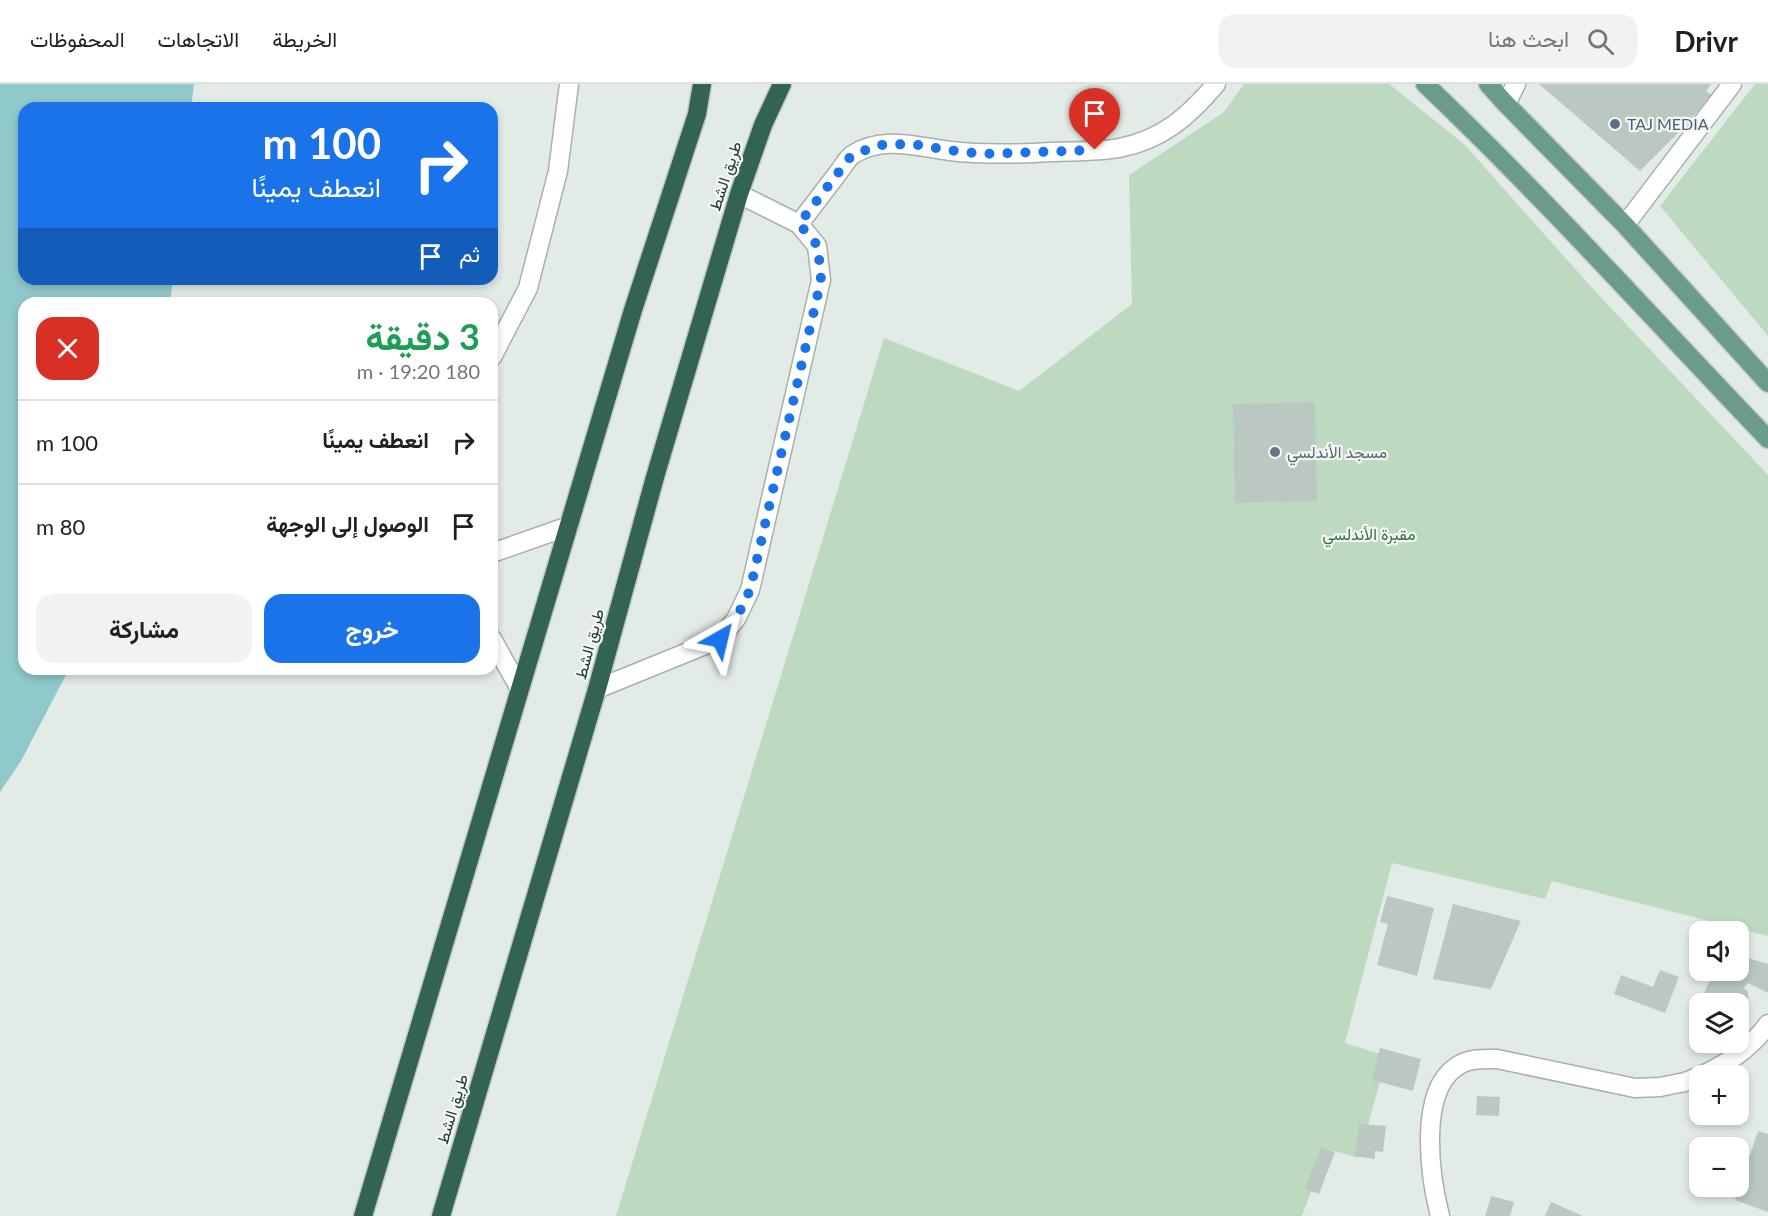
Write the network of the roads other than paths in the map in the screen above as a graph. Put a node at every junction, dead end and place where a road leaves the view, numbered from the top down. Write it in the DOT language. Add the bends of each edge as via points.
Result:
graph roads {
  1 [pos="569,84"];
  2 [pos="702,84"];
  3 [pos="782,84"];
  4 [pos="1216,84"];
  5 [pos="1425,84"];
  6 [pos="1488,84"];
  7 [pos="1516,84"];
  8 [pos="1732,84"];
  9 [pos="1506,104"];
  10 [pos="740,194"];
  11 [pos="799,224"];
  12 [pos="1625,225"];
  13 [pos="498,346"];
  14 [pos="1768,382"];
  15 [pos="1768,439"];
  16 [pos="568,526"];
  17 [pos="498,551"];
  18 [pos="498,650"];
  19 [pos="520,689"];
  20 [pos="597,689"];
  21 [pos="1768,1024"];
  22 [pos="1721,1065"];
  23 [pos="1689,1080"];
  24 [pos="363,1216"];
  25 [pos="441,1216"];
  26 [pos="1440,1216"];
  1 -- 13 [label="street" via="558,171 528,288"];
  2 -- 16 [label="highway" via="697,114"];
  3 -- 10 [label="highway, طريق الشط" via="763,125"];
  4 -- 11 [label="street" via="1181,121 1143,141 1119,148 983,154 912,144 878,145 851,156"];
  5 -- 15 [label="main road" via="1601,261"];
  6 -- 9 [label="main road"];
  7 -- 9 [label="street"];
  8 -- 12 [label="street"];
  9 -- 12 [label="main road"];
  10 -- 11 [label="street"];
  10 -- 20 [label="highway, طريق الشط" via="655,477"];
  11 -- 20 [label="street" via="818,246 821,280 750,590 736,619 720,639"];
  12 -- 14 [label="main road"];
  16 -- 17 [label="street"];
  16 -- 19 [label="highway"];
  18 -- 19 [label="street"];
  19 -- 24 [label="highway"];
  20 -- 25 [label="highway, طريق الشط"];
  21 -- 22 [label="street" via="1750,1044"];
  23 -- 26 [label="street" via="1635,1088 1497,1059 1476,1059 1457,1066 1442,1081 1434,1100 1431,1167"];
}
